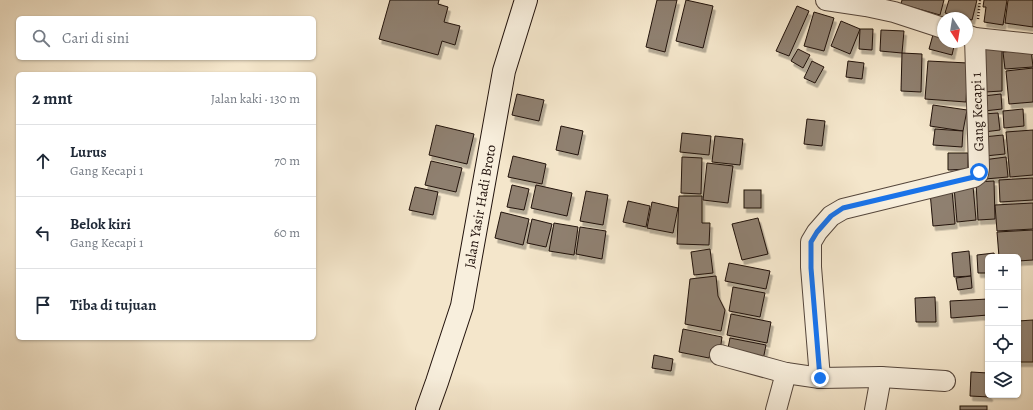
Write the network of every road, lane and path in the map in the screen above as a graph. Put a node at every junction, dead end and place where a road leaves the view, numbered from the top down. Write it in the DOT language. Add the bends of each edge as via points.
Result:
graph roads {
  1 [pos="526,0"];
  2 [pos="826,0"];
  3 [pos="895,6"];
  4 [pos="937,25"];
  5 [pos="973,37"];
  6 [pos="1033,44"];
  7 [pos="972,48"];
  8 [pos="720,355"];
  9 [pos="786,373"];
  10 [pos="881,377"];
  11 [pos="820,378"];
  12 [pos="945,381"];
  13 [pos="427,410"];
  14 [pos="776,410"];
  15 [pos="875,410"];
  1 -- 13 [label="street, Jalan Yasir Hadi Broto" via="504,71 462,306"];
  2 -- 3 [label="street" via="866,6"];
  3 -- 4 [label="street"];
  5 -- 6 [label="street"];
  7 -- 11 [label="street, Gang Kecapi 1" via="979,168 977,175 843,208 831,216 811,242"];
  8 -- 9 [label="street"];
  9 -- 11 [label="street"];
  9 -- 14 [label="street"];
  10 -- 11 [label="street"];
  10 -- 12 [label="street"];
  10 -- 15 [label="street"];
}
